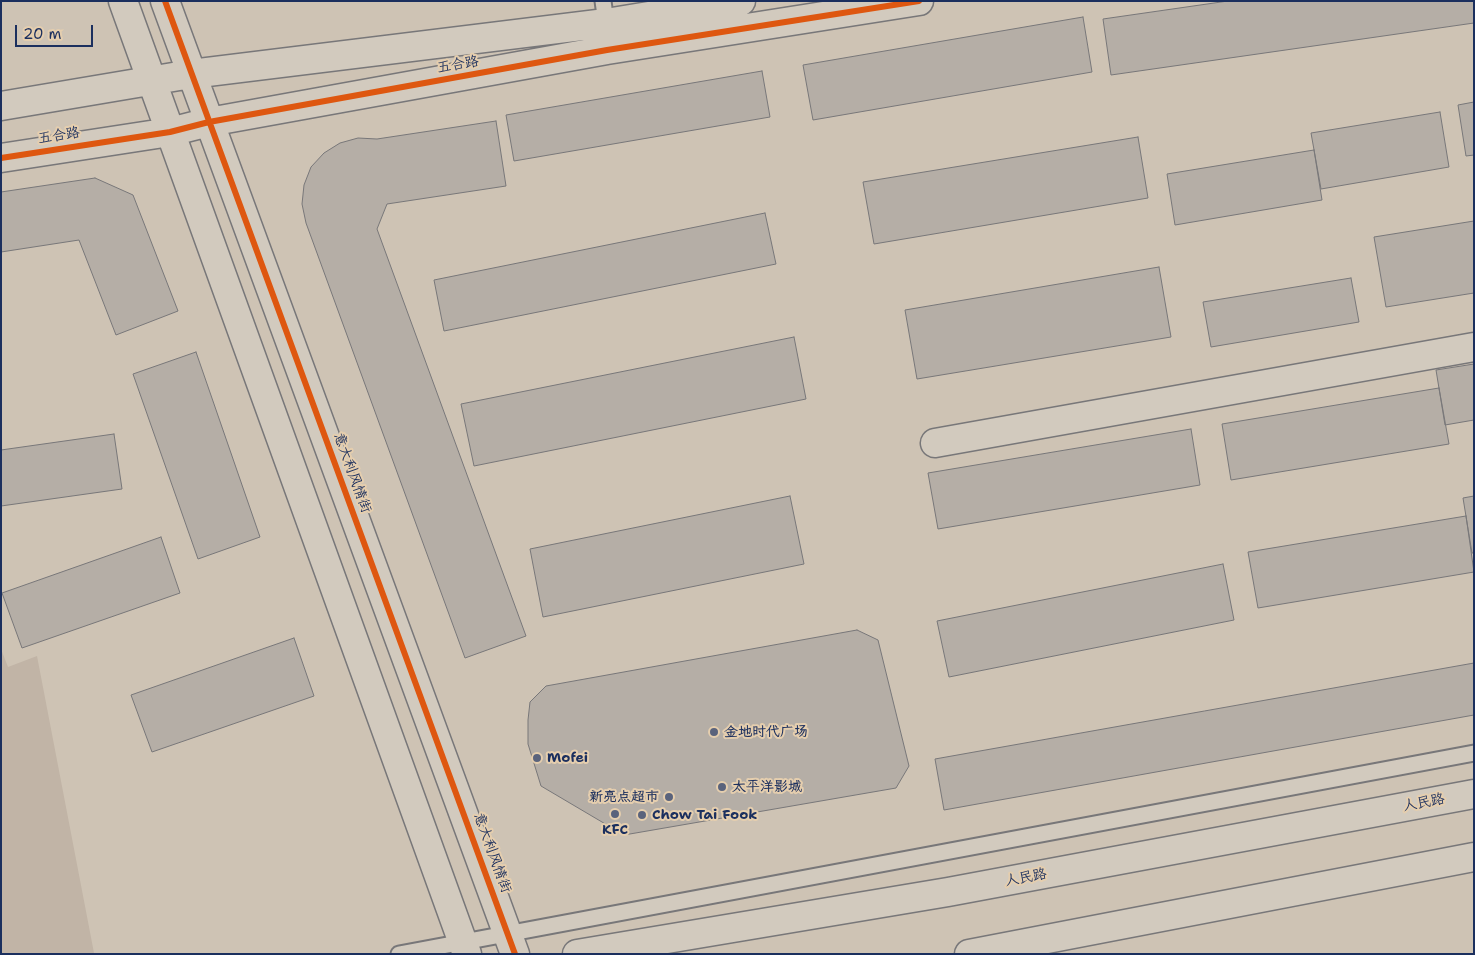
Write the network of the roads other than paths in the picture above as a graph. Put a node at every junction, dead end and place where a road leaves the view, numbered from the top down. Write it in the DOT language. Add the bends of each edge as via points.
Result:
graph roads {
  1 [pos="123,1"];
  2 [pos="165,1"];
  3 [pos="741,1"];
  4 [pos="919,1"];
  5 [pos="604,12"];
  6 [pos="191,74"];
  7 [pos="152,81"];
  8 [pos="1,106"];
  9 [pos="208,122"];
  10 [pos="170,132"];
  11 [pos="1,158"];
  12 [pos="1474,347"];
  13 [pos="935,443"];
  14 [pos="1474,753"];
  15 [pos="1474,794"];
  16 [pos="1474,857"];
  17 [pos="512,944"];
  18 [pos="465,948"];
  19 [pos="398,954"];
  20 [pos="577,954"];
  21 [pos="969,954"];
  1 -- 7 [label="street"];
  2 -- 6 [label="street, 意大利风情街"];
  3 -- 5 [label="street, 五合路"];
  4 -- 9 [label="street, 五合路" via="607,50"];
  5 -- 6 [label="street, 五合路"];
  6 -- 7 [label="street, 五合路"];
  6 -- 9 [label="street, 意大利风情街"];
  7 -- 8 [label="street, 五合路"];
  7 -- 10 [label="street"];
  9 -- 10 [label="street, 五合路"];
  9 -- 17 [label="street, 意大利风情街"];
  10 -- 11 [label="street, 五合路"];
  10 -- 18 [label="street"];
  12 -- 13 [label="street"];
  14 -- 17 [label="lane"];
  15 -- 20 [label="street, 人民路" via="948,892"];
  16 -- 21 [label="street"];
  17 -- 18 [label="lane"];
  18 -- 19 [label="lane"];
}
